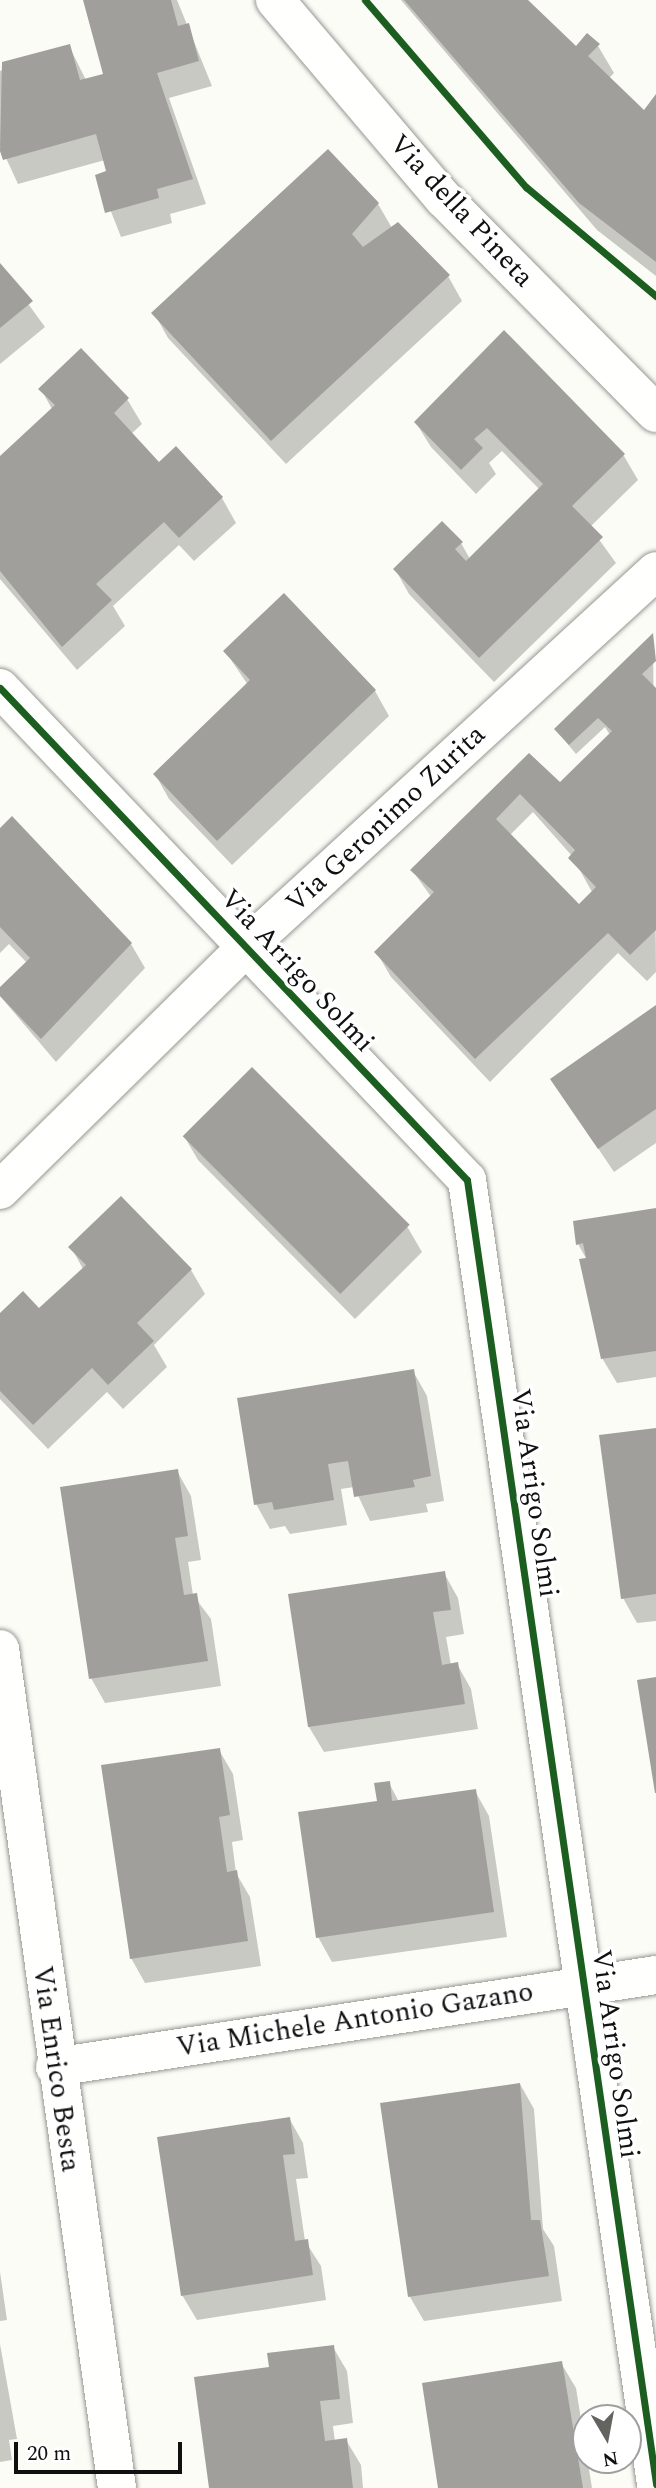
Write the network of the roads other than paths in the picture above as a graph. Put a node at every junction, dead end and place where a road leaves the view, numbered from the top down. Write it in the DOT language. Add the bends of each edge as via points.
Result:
graph roads {
  1 [pos="275,0"];
  2 [pos="656,413"];
  3 [pos="656,571"];
  4 [pos="0,688"];
  5 [pos="246,947"];
  6 [pos="0,1190"];
  7 [pos="0,1650"];
  8 [pos="656,1975"];
  9 [pos="584,1985"];
  10 [pos="55,2067"];
  11 [pos="656,2484"];
  12 [pos="117,2488"];
  1 -- 2 [label="street, Via della Pineta" via="444,199"];
  3 -- 5 [label="street, Via Geronimo Zurita"];
  4 -- 5 [label="street, Via Arrigo Solmi"];
  5 -- 6 [label="street, Via Geronimo Zurita"];
  5 -- 9 [label="street, Via Arrigo Solmi" via="467,1180"];
  7 -- 10 [label="street, Via Enrico Besta"];
  8 -- 9 [label="street, Via Michele Antonio Gazano"];
  9 -- 10 [label="street, Via Michele Antonio Gazano"];
  9 -- 11 [label="street, Via Arrigo Solmi"];
  10 -- 12 [label="street, Via Enrico Besta"];
}
